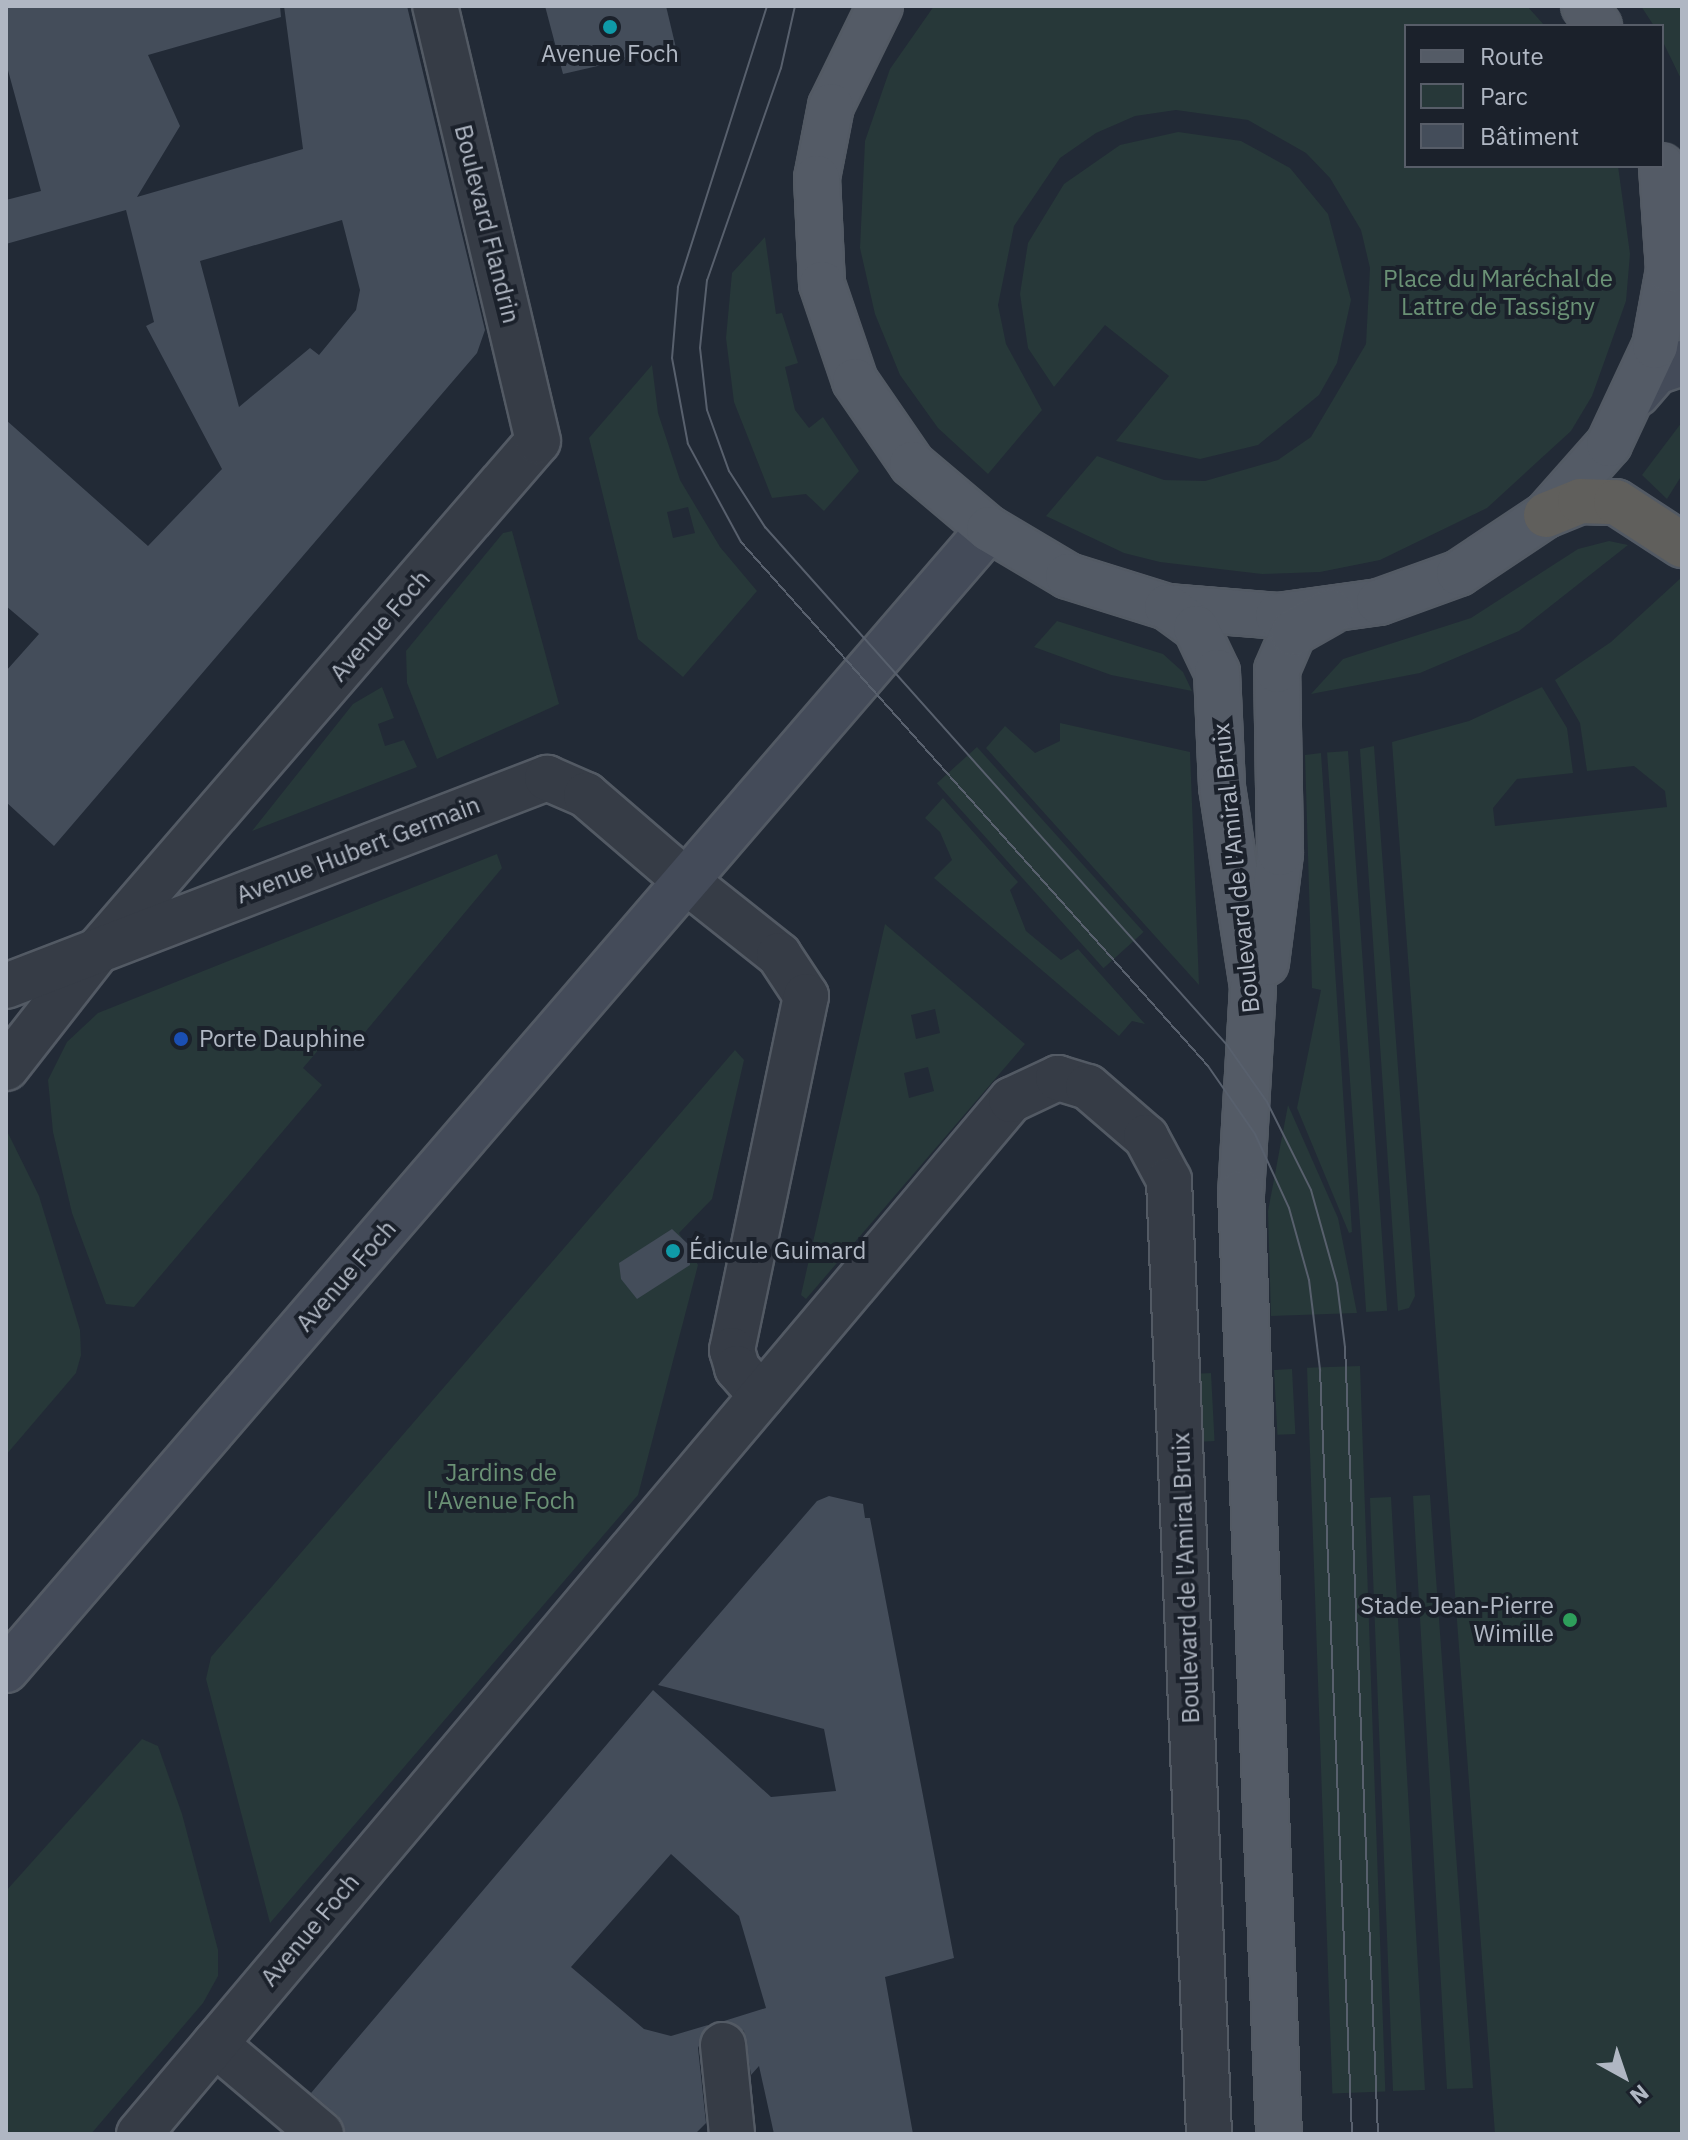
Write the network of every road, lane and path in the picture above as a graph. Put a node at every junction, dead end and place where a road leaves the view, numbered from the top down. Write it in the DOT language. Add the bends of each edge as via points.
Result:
graph roads {
  1 [pos="435,6"];
  2 [pos="880,6"];
  3 [pos="1584,6"];
  4 [pos="1598,24"];
  5 [pos="1664,151"];
  6 [pos="1662,168"];
  7 [pos="1682,169"];
  8 [pos="1682,363"];
  9 [pos="1637,394"];
  10 [pos="538,441"];
  11 [pos="1546,515"];
  12 [pos="989,529"];
  13 [pos="1682,545"];
  14 [pos="1167,607"];
  15 [pos="1330,612"];
  16 [pos="686,881"];
  17 [pos="99,949"];
  18 [pos="6,986"];
  19 [pos="1252,1054"];
  20 [pos="6,1068"];
  21 [pos="1058,1078"];
  22 [pos="761,1396"];
  23 [pos="6,1670"];
  24 [pos="215,2044"];
  25 [pos="723,2045"];
  26 [pos="139,2134"];
  27 [pos="321,2134"];
  28 [pos="732,2134"];
  29 [pos="1209,2134"];
  30 [pos="1279,2134"];
  1 -- 10 [label="street, Boulevard Flandrin"];
  2 -- 12 [label="main road" via="844,73 822,142 815,213 822,284 840,346 881,425 948,498"];
  3 -- 4 [label="main road"];
  5 -- 7 [label="main road"];
  6 -- 9 [label="main road" via="1669,270 1655,346"];
  8 -- 9 [label="main road" via="1656,372"];
  9 -- 11 [label="main road" via="1590,469"];
  10 -- 17 [label="street, Avenue Foch"];
  11 -- 13 [label="highway" via="1580,501 1616,502"];
  11 -- 15 [label="main road" via="1459,573"];
  12 -- 14 [label="main road" via="1068,576"];
  12 -- 16 [label="main road, Avenue Foch"];
  14 -- 15 [label="main road" via="1245,617"];
  14 -- 19 [label="main road, Boulevard de l'Amiral Bruix" via="1196,628 1217,672 1222,787 1253,987"];
  15 -- 19 [label="main road, Boulevard de l'Amiral Bruix" via="1293,633 1277,670 1280,853"];
  16 -- 17 [label="street, Avenue Hubert Germain" via="586,795 547,778"];
  16 -- 22 [label="street" via="779,955 806,996 732,1350 737,1368"];
  16 -- 23 [label="main road, Avenue Foch"];
  17 -- 18 [label="street, Avenue Hubert Germain"];
  17 -- 20 [label="street, Avenue Foch"];
  19 -- 30 [label="main road, Boulevard de l'Amiral Bruix" via="1241,1193"];
  21 -- 22 [label="street, Avenue Foch" via="1011,1100"];
  21 -- 29 [label="street, Boulevard de l'Amiral Bruix" via="1088,1087 1146,1137 1169,1180"];
  22 -- 24 [label="street, Avenue Foch"];
  24 -- 26 [label="street, Avenue Foch"];
  24 -- 27 [label="street"];
  25 -- 28 [label="street"];
}
